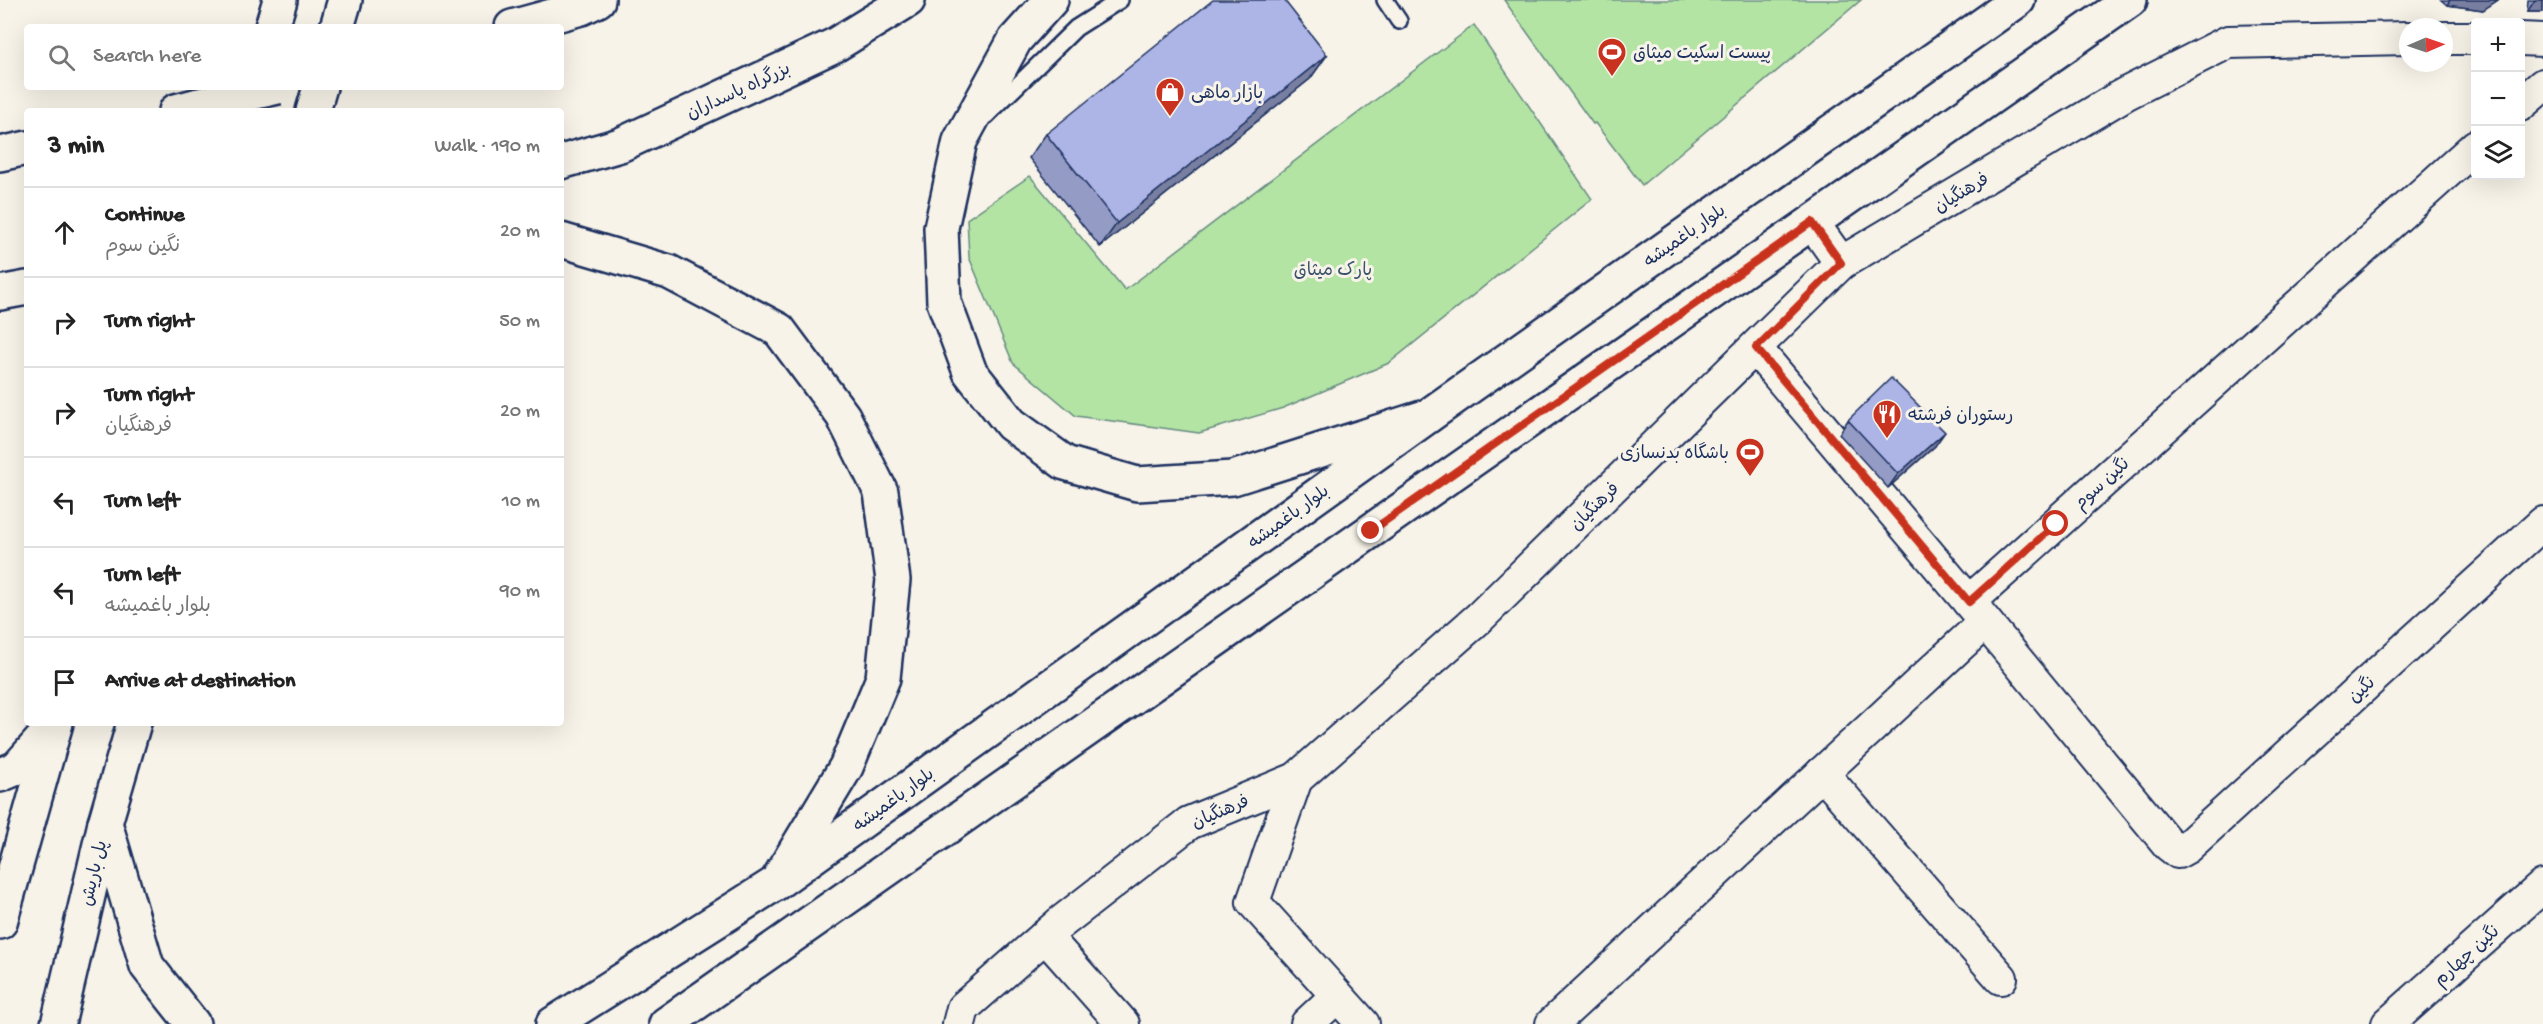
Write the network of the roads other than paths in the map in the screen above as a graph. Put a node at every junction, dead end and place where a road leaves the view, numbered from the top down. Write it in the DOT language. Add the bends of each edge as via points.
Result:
graph roads {
  1 [pos="280,0"];
  2 [pos="345,0"];
  3 [pos="598,0"];
  4 [pos="908,0"];
  5 [pos="1051,0"];
  6 [pos="1120,0"];
  7 [pos="1385,0"];
  8 [pos="2018,0"];
  9 [pos="2130,0"];
  10 [pos="1399,21"];
  11 [pos="273,24"];
  12 [pos="338,24"];
  13 [pos="523,24"];
  14 [pos="2399,38"];
  15 [pos="2453,38"];
  16 [pos="2471,38"];
  17 [pos="2525,39"];
  18 [pos="2543,40"];
  19 [pos="2543,85"];
  20 [pos="252,90"];
  21 [pos="265,90"];
  22 [pos="319,90"];
  23 [pos="2525,101"];
  24 [pos="187,108"];
  25 [pos="247,108"];
  26 [pos="314,108"];
  27 [pos="960,141"];
  28 [pos="24,149"];
  29 [pos="2471,150"];
  30 [pos="0,154"];
  31 [pos="564,161"];
  32 [pos="1812,222"];
  33 [pos="564,241"];
  34 [pos="1841,263"];
  35 [pos="24,289"];
  36 [pos="0,293"];
  37 [pos="1756,348"];
  38 [pos="1428,416"];
  39 [pos="2543,523"];
  40 [pos="1977,612"];
  41 [pos="54,726"];
  42 [pos="55,726"];
  43 [pos="133,726"];
  44 [pos="1822,773"];
  45 [pos="0,775"];
  46 [pos="1296,779"];
  47 [pos="105,823"];
  48 [pos="776,883"];
  49 [pos="2543,886"];
  50 [pos="0,922"];
  51 [pos="1045,936"];
  52 [pos="2001,978"];
  53 [pos="1338,996"];
  54 [pos="58,1024"];
  55 [pos="193,1024"];
  56 [pos="553,1024"];
  57 [pos="666,1024"];
  58 [pos="959,1024"];
  59 [pos="1123,1024"];
  60 [pos="1307,1024"];
  61 [pos="1364,1024"];
  62 [pos="1552,1024"];
  63 [pos="2388,1024"];
  1 -- 11 [label="main road"];
  2 -- 12 [label="main road"];
  3 -- 13 [label="main road"];
  4 -- 31 [label="main road, بزرگراه پاسداران" via="835,45 620,145"];
  5 -- 27 [label="main road" via="1015,39"];
  6 -- 27 [label="lane" via="1076,28"];
  7 -- 10 [label="lane"];
  8 -- 38 [label="main road, بلوار باغمیشه"];
  9 -- 32 [label="main road"];
  14 -- 34 [label="street, فرهنگیان" via="2228,42 2125,94"];
  15 -- 16 [label="street"];
  17 -- 18 [label="street"];
  19 -- 23 [label="street"];
  20 -- 25 [label="main road"];
  21 -- 24 [label="main road, bridge"];
  22 -- 26 [label="main road"];
  27 -- 38 [label="main road" via="941,228 944,302 970,372 1011,424 1065,463 1137,484 1233,478"];
  28 -- 30 [label="main road"];
  29 -- 40 [label="street, نگین سوم"];
  32 -- 34 [label="street"];
  32 -- 57 [label="main road"];
  33 -- 48 [label="main road" via="669,272 779,330 843,416 881,492 893,580 883,678 846,767"];
  34 -- 37 [label="street, فرهنگیان"];
  35 -- 36 [label="main road"];
  37 -- 40 [label="street"];
  37 -- 46 [label="street, فرهنگیان" via="1480,617"];
  38 -- 48 [label="main road, بلوار باغمیشه"];
  39 -- 40 [label="street, نگین" via="2178,852"];
  40 -- 44 [label="street, نگین سوم"];
  41 -- 45 [label="main road" via="17,768"];
  42 -- 50 [label="main road"];
  43 -- 47 [label="main road, پل باریش"];
  44 -- 52 [label="street"];
  44 -- 62 [label="street, نگین سوم"];
  46 -- 51 [label="street, فرهنگیان" via="1189,823"];
  46 -- 53 [label="street" via="1253,902"];
  47 -- 54 [label="main road, پل باریش"];
  47 -- 55 [label="main road" via="147,966"];
  48 -- 56 [label="main road, بلوار باغمیشه"];
  49 -- 63 [label="street, نگین چهارم"];
  51 -- 58 [label="street, فرهنگیان" via="963,1008"];
  51 -- 59 [label="street"];
  53 -- 60 [label="street"];
  53 -- 61 [label="street"];
}
